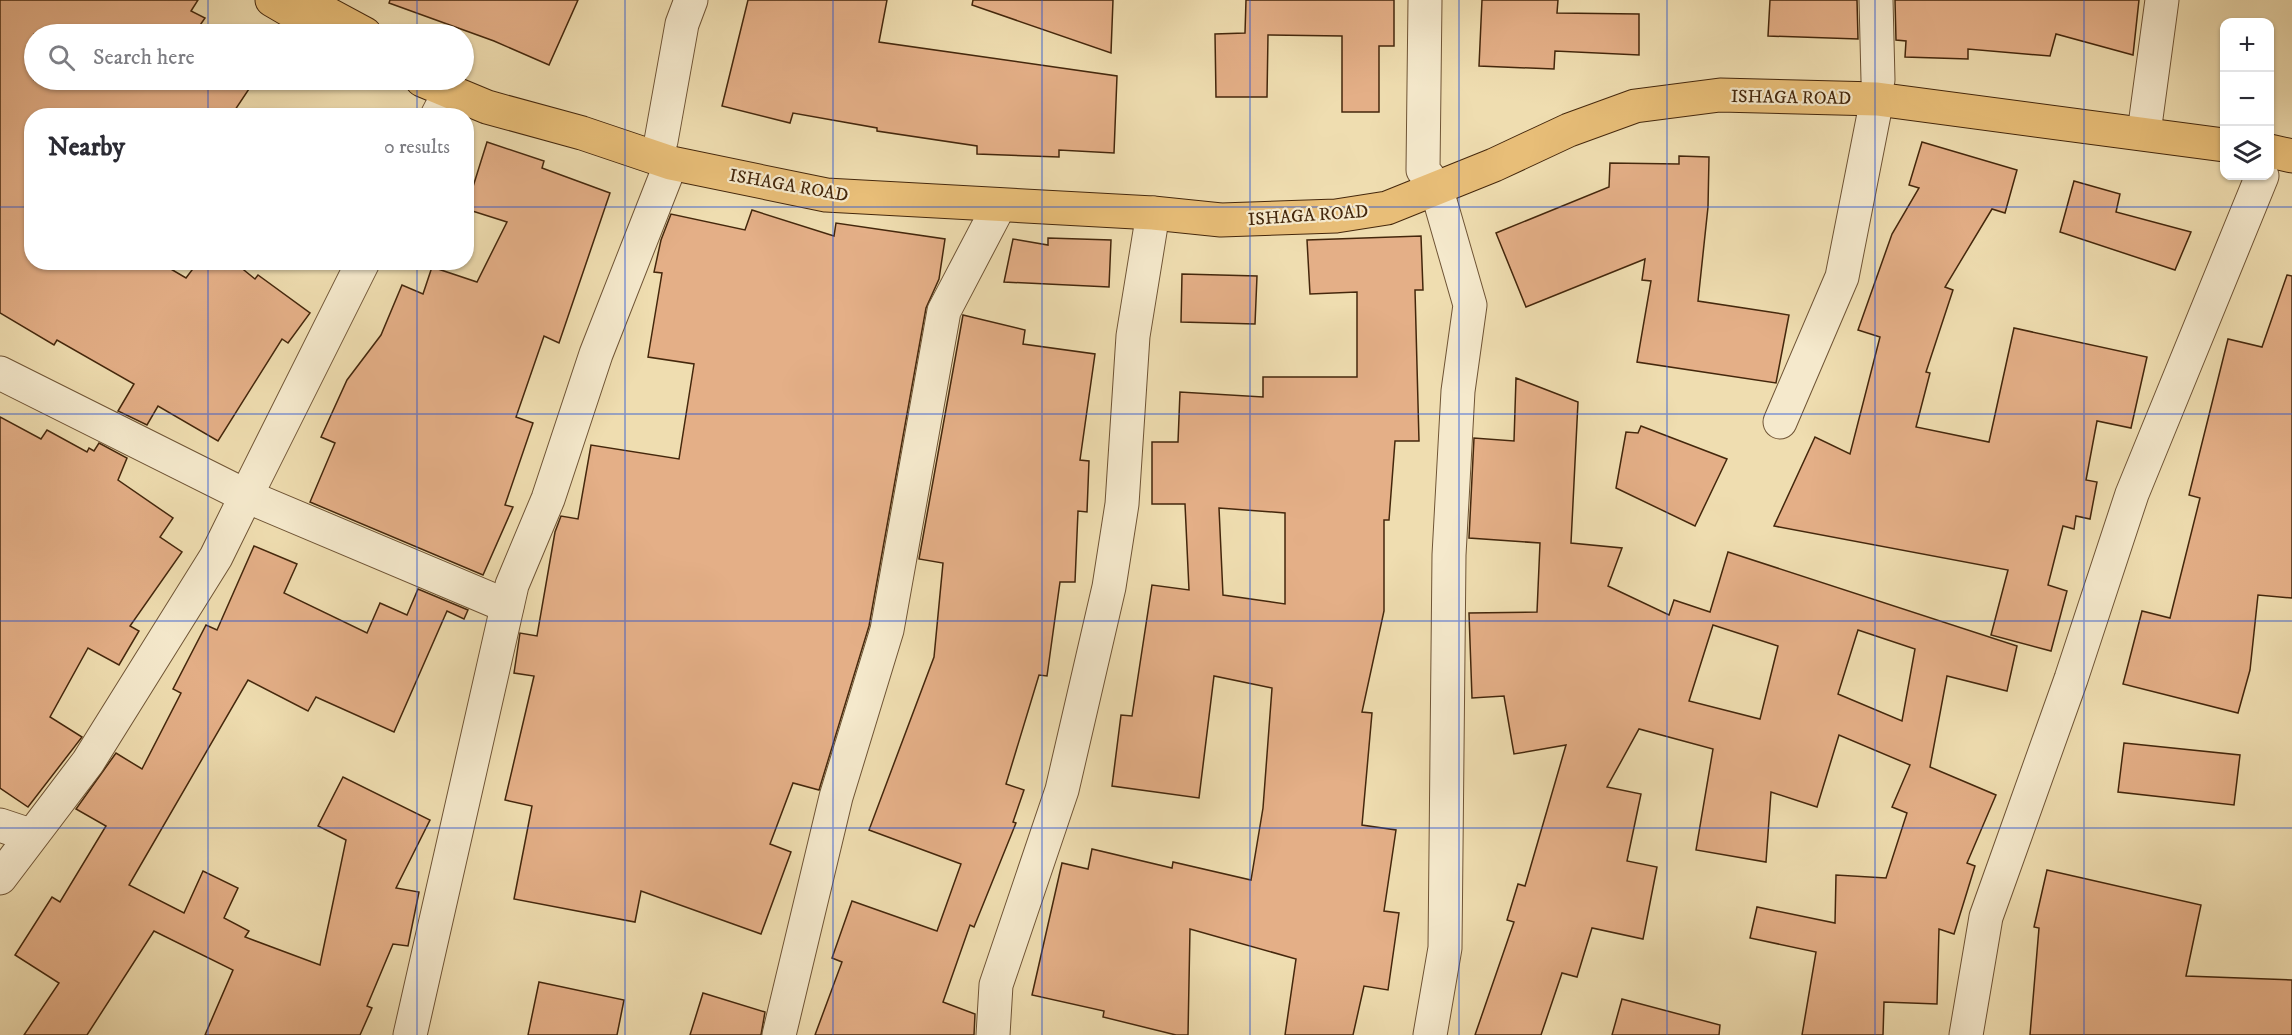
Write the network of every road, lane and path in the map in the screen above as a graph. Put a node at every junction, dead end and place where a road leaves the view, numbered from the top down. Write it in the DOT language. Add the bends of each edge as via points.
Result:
graph roads {
  1 [pos="272,0"];
  2 [pos="302,0"];
  3 [pos="691,0"];
  4 [pos="1425,0"];
  5 [pos="1876,0"];
  6 [pos="2162,0"];
  7 [pos="315,24"];
  8 [pos="346,24"];
  9 [pos="1877,90"];
  10 [pos="443,92"];
  11 [pos="2146,118"];
  12 [pos="2220,129"];
  13 [pos="2220,144"];
  14 [pos="666,152"];
  15 [pos="2275,153"];
  16 [pos="1430,179"];
  17 [pos="999,206"];
  18 [pos="1153,213"];
  19 [pos="359,270"];
  20 [pos="0,373"];
  21 [pos="1779,422"];
  22 [pos="246,496"];
  23 [pos="507,606"];
  24 [pos="15,830"];
  25 [pos="0,878"];
  26 [pos="410,1035"];
  27 [pos="778,1035"];
  28 [pos="993,1035"];
  29 [pos="1430,1035"];
  30 [pos="1966,1035"];
  1 -- 7 [label="main road"];
  2 -- 8 [label="main road"];
  3 -- 14 [label="street" via="682,24"];
  4 -- 16 [label="street"];
  5 -- 9 [label="street"];
  6 -- 11 [label="street"];
  9 -- 11 [label="main road, ISHAGA ROAD"];
  9 -- 13 [label="main road, ISHAGA ROAD"];
  9 -- 16 [label="main road, ISHAGA ROAD" via="1739,78 1619,89"];
  9 -- 21 [label="street" via="1842,277"];
  10 -- 14 [label="main road, ISHAGA ROAD"];
  11 -- 12 [label="main road, ISHAGA ROAD"];
  14 -- 16 [label="main road, ISHAGA ROAD" via="844,182 953,192 1262,204 1350,199"];
  14 -- 17 [label="main road, ISHAGA ROAD" via="826,195"];
  14 -- 23 [label="street" via="548,499"];
  15 -- 30 [label="street" via="2132,494 1986,917"];
  16 -- 18 [label="main road, ISHAGA ROAD" via="1387,208 1336,216 1221,220"];
  16 -- 29 [label="street" via="1470,305 1458,391 1449,555 1445,948"];
  17 -- 18 [label="main road, ISHAGA ROAD"];
  17 -- 27 [label="street" via="944,311 887,630 836,797"];
  18 -- 28 [label="street" via="1133,336 1122,504 1109,587 1062,790 996,986"];
  19 -- 22 [label="street"];
  20 -- 22 [label="street"];
  22 -- 23 [label="street"];
  22 -- 24 [label="street" via="216,557 88,762"];
  23 -- 26 [label="street"];
  24 -- 25 [label="street"];
}
